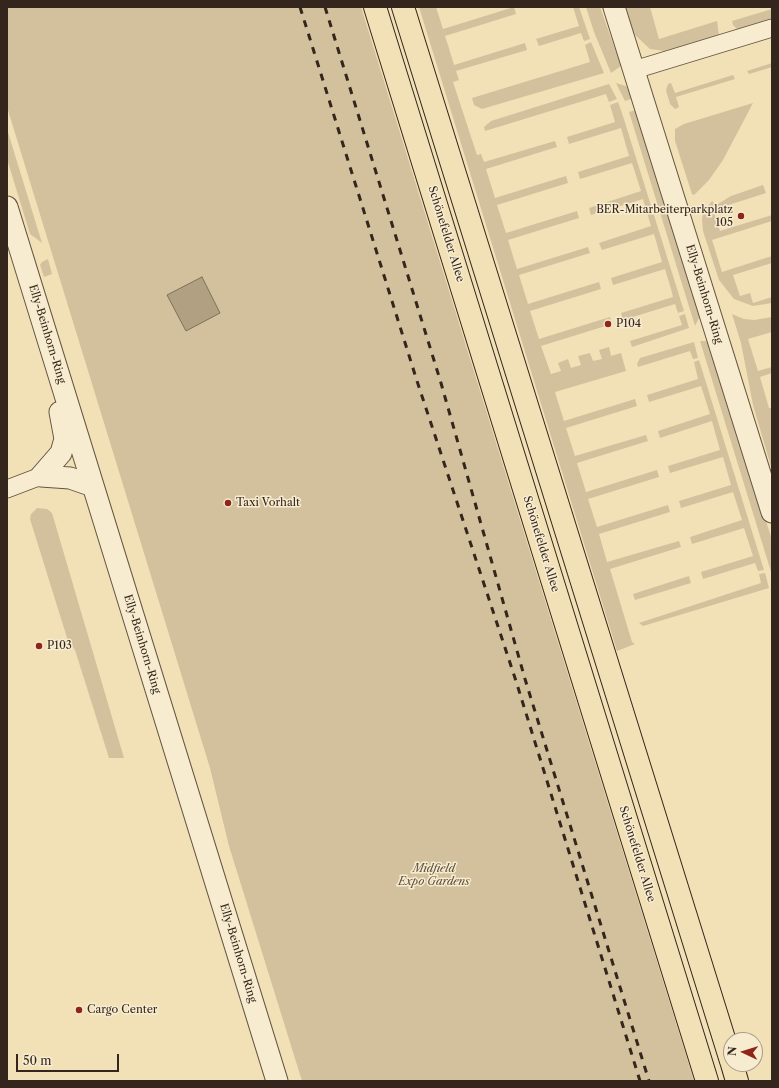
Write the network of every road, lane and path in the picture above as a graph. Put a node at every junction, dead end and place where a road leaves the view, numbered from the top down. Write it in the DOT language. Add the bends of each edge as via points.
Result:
graph roads {
  1 [pos="375,7"];
  2 [pos="403,7"];
  3 [pos="614,7"];
  4 [pos="772,28"];
  5 [pos="634,70"];
  6 [pos="7,207"];
  7 [pos="61,381"];
  8 [pos="41,476"];
  9 [pos="93,486"];
  10 [pos="7,489"];
  11 [pos="772,512"];
  12 [pos="723,1037"];
  13 [pos="277,1081"];
  14 [pos="707,1081"];
  1 -- 14 [label="highway, Schönefelder Allee"];
  2 -- 12 [label="highway"];
  3 -- 5 [label="street, Elly-Beinhorn-Ring"];
  4 -- 5 [label="street"];
  5 -- 11 [label="street, Elly-Beinhorn-Ring"];
  6 -- 7 [label="street, Elly-Beinhorn-Ring"];
  7 -- 8 [label="street" via="56,394 65,438 61,454"];
  7 -- 9 [label="street, Elly-Beinhorn-Ring"];
  8 -- 9 [label="street" via="70,478"];
  8 -- 10 [label="street"];
  9 -- 13 [label="street, Elly-Beinhorn-Ring"];
}
